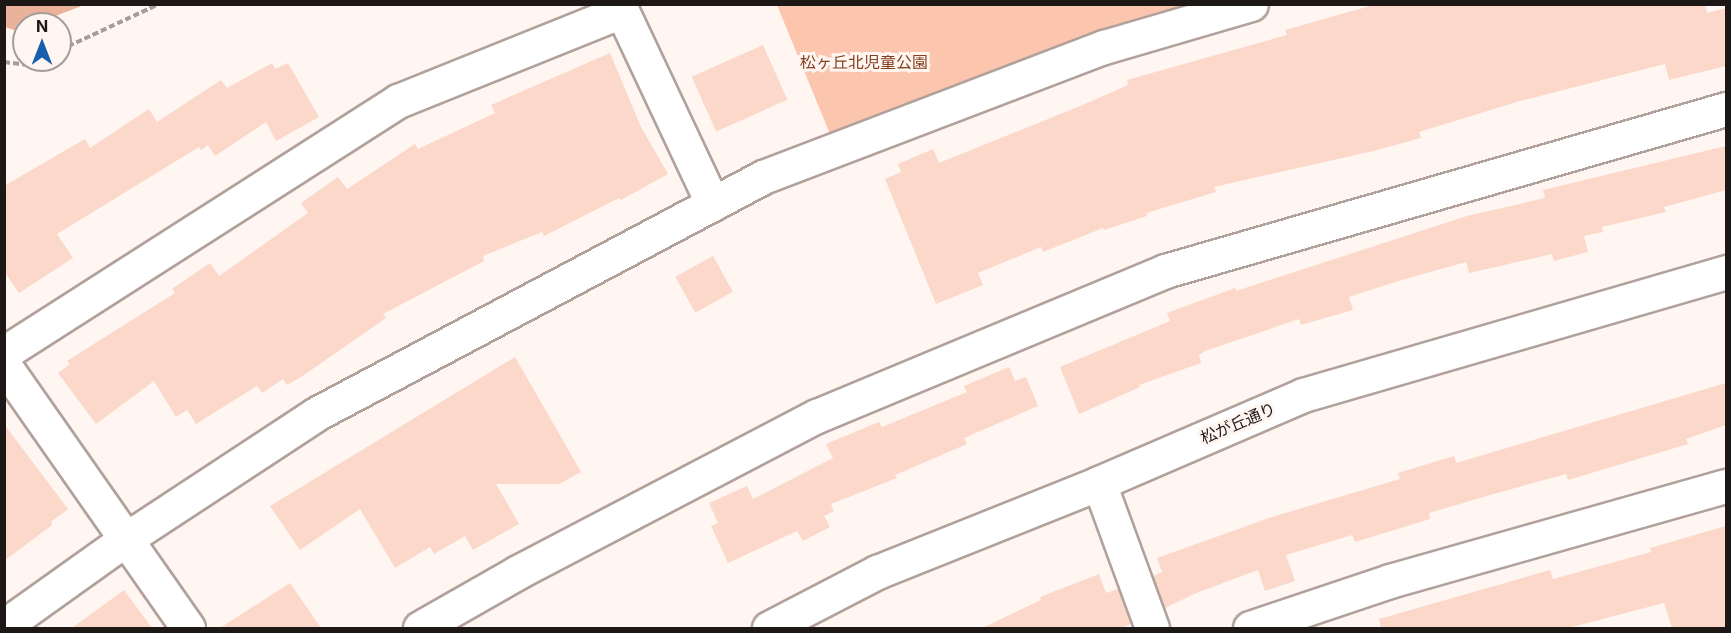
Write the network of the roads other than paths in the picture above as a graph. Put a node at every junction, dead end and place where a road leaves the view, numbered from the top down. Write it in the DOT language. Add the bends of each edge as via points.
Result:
graph roads {
  1 [pos="1251,4"];
  2 [pos="1726,109"];
  3 [pos="713,204"];
  4 [pos="1726,272"];
  5 [pos="4,353"];
  6 [pos="4,365"];
  7 [pos="1099,483"];
  8 [pos="1726,486"];
  9 [pos="126,539"];
  10 [pos="4,626"];
  11 [pos="188,628"];
  12 [pos="420,628"];
  13 [pos="769,628"];
  14 [pos="1152,628"];
  15 [pos="1250,628"];
  1 -- 3 [label="street" via="1104,47 763,177"];
  2 -- 12 [label="street" via="1166,271 816,416 518,572"];
  3 -- 5 [label="street" via="622,11 398,101"];
  3 -- 9 [label="street" via="316,414"];
  4 -- 7 [label="street, 松が丘通り" via="1304,395"];
  6 -- 9 [label="street"];
  7 -- 13 [label="street, 松が丘通り" via="877,573"];
  7 -- 14 [label="street"];
  8 -- 15 [label="street" via="1390,580"];
  9 -- 10 [label="street"];
  9 -- 11 [label="street"];
}
